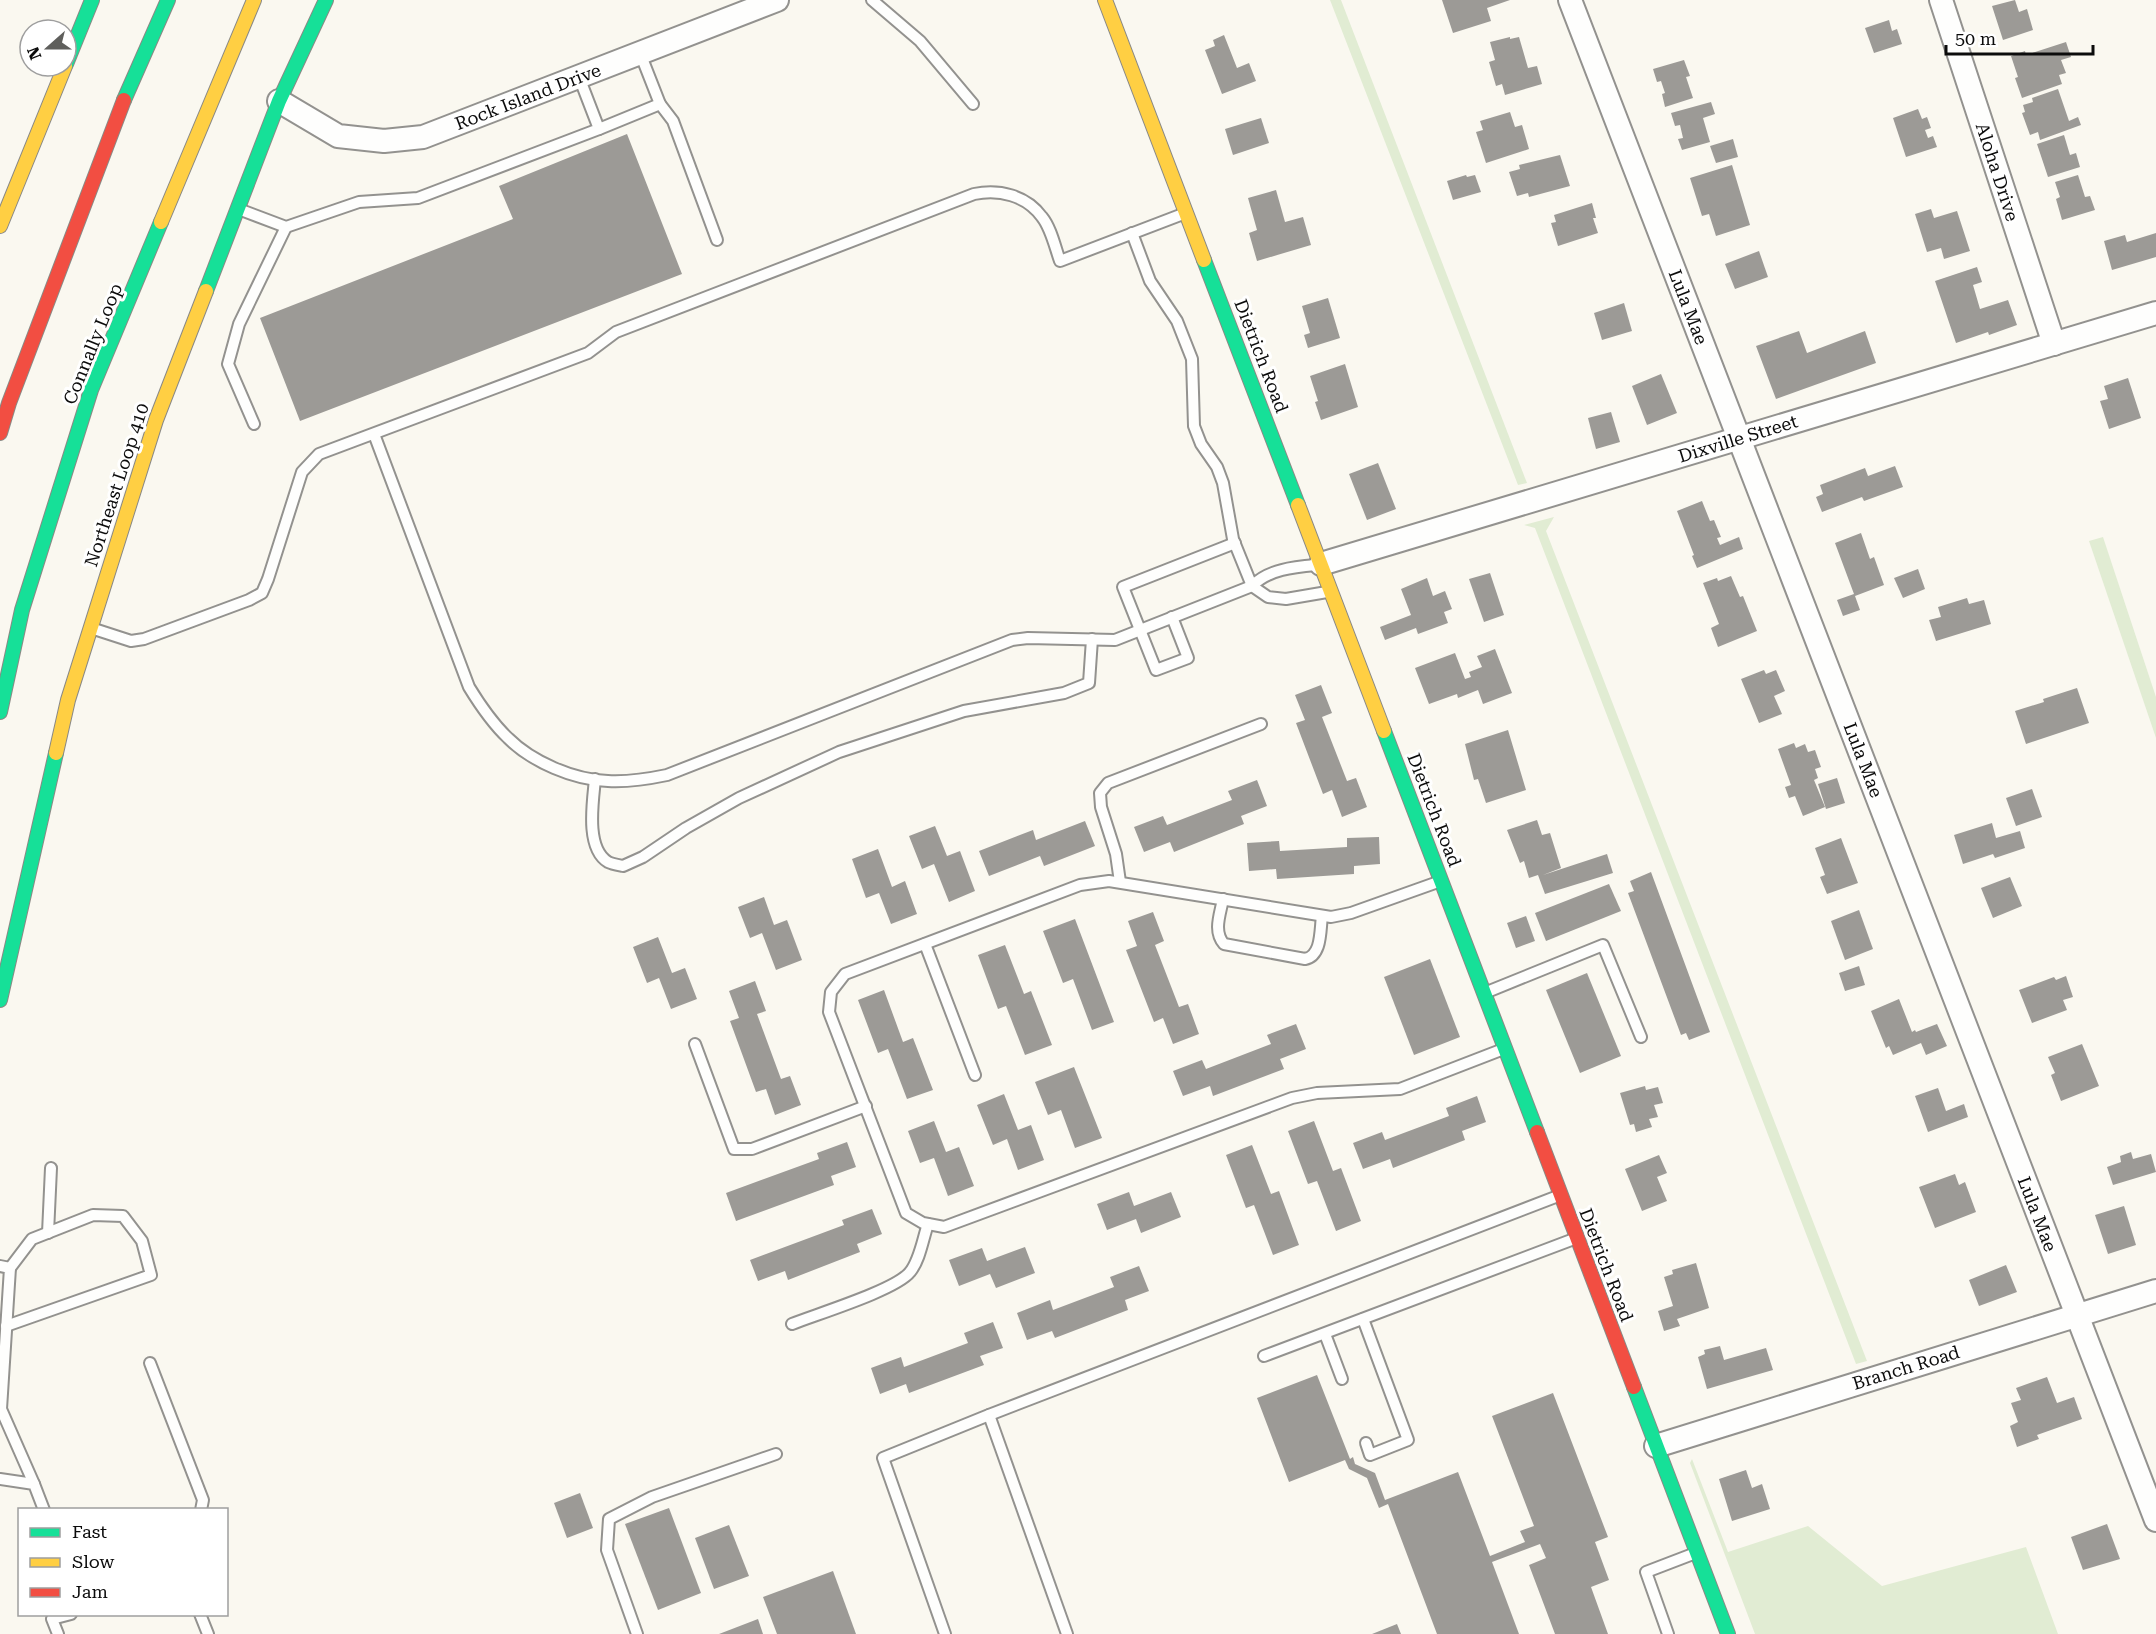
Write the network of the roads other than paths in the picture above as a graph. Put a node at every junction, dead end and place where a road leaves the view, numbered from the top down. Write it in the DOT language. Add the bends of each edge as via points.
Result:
graph roads {
  1 [pos="92,0"];
  2 [pos="168,0"];
  3 [pos="255,0"];
  4 [pos="326,0"];
  5 [pos="777,0"];
  6 [pos="872,0"];
  7 [pos="1104,0"];
  8 [pos="1570,0"];
  9 [pos="1941,0"];
  10 [pos="744,6"];
  11 [pos="78,35"];
  12 [pos="640,53"];
  13 [pos="579,77"];
  14 [pos="61,78"];
  15 [pos="279,100"];
  16 [pos="660,104"];
  17 [pos="973,104"];
  18 [pos="599,129"];
  19 [pos="237,209"];
  20 [pos="1186,213"];
  21 [pos="0,226"];
  22 [pos="286,227"];
  23 [pos="1132,233"];
  24 [pos="717,240"];
  25 [pos="2155,316"];
  26 [pos="2054,344"];
  27 [pos="254,424"];
  28 [pos="0,433"];
  29 [pos="374,434"];
  30 [pos="1738,439"];
  31 [pos="1235,543"];
  32 [pos="1321,564"];
  33 [pos="1252,586"];
  34 [pos="1332,591"];
  35 [pos="1172,617"];
  36 [pos="90,628"];
  37 [pos="1140,630"];
  38 [pos="1092,639"];
  39 [pos="0,712"];
  40 [pos="1261,724"];
  41 [pos="595,779"];
  42 [pos="1442,881"];
  43 [pos="1120,882"];
  44 [pos="1223,899"];
  45 [pos="1322,916"];
  46 [pos="925,944"];
  47 [pos="1484,993"];
  48 [pos="0,1000"];
  49 [pos="1641,1037"];
  50 [pos="695,1044"];
  51 [pos="1505,1049"];
  52 [pos="975,1075"];
  53 [pos="866,1106"];
  54 [pos="51,1167"];
  55 [pos="1561,1195"];
  56 [pos="928,1224"];
  57 [pos="48,1233"];
  58 [pos="1577,1238"];
  59 [pos="5,1267"];
  60 [pos="2156,1291"];
  61 [pos="2076,1314"];
  62 [pos="1363,1319"];
  63 [pos="792,1324"];
  64 [pos="6,1326"];
  65 [pos="1325,1334"];
  66 [pos="1264,1356"];
  67 [pos="150,1363"];
  68 [pos="1342,1379"];
  69 [pos="989,1415"];
  70 [pos="1366,1443"];
  71 [pos="1656,1446"];
  72 [pos="776,1454"];
  73 [pos="0,1479"];
  74 [pos="34,1484"];
  75 [pos="44,1508"];
  76 [pos="201,1508"];
  77 [pos="2156,1520"];
  78 [pos="1697,1552"];
  79 [pos="63,1616"];
  80 [pos="201,1616"];
  81 [pos="58,1634"];
  82 [pos="208,1634"];
  83 [pos="638,1634"];
  84 [pos="945,1634"];
  85 [pos="1067,1634"];
  86 [pos="1668,1634"];
  87 [pos="1728,1634"];
  1 -- 11 [label="main road"];
  2 -- 28 [label="main road" via="120,109"];
  3 -- 39 [label="main road, Connally Loop" via="92,390 22,610"];
  4 -- 15 [label="main road, Northeast Loop 410"];
  5 -- 10 [label="street, Rock Island Drive"];
  6 -- 17 [label="lane" via="920,41"];
  7 -- 20 [label="main road, Dietrich Road"];
  8 -- 30 [label="street, Lula Mae"];
  9 -- 26 [label="street, Aloha Drive"];
  10 -- 12 [label="street, Rock Island Drive"];
  12 -- 13 [label="street, Rock Island Drive"];
  12 -- 16 [label="lane"];
  13 -- 15 [label="street, Rock Island Drive" via="423,137 394,140 339,136"];
  13 -- 18 [label="lane"];
  14 -- 21 [label="main road"];
  15 -- 19 [label="main road, Northeast Loop 410"];
  16 -- 18 [label="lane"];
  16 -- 24 [label="lane" via="673,121"];
  18 -- 22 [label="lane" via="418,198 359,202"];
  19 -- 22 [label="lane"];
  19 -- 36 [label="main road, Northeast Loop 410" via="156,420"];
  20 -- 23 [label="lane"];
  20 -- 32 [label="main road, Dietrich Road"];
  22 -- 27 [label="lane" via="239,324 228,363"];
  23 -- 29 [label="lane" via="1060,261 1044,218 1033,207 1006,193 991,190 974,194 615,332 588,353"];
  23 -- 31 [label="lane" via="1150,280 1178,321 1192,359 1194,426 1223,483"];
  25 -- 26 [label="street, Dixville Street"];
  26 -- 30 [label="street, Dixville Street"];
  29 -- 36 [label="lane" via="320,454 302,472 262,593 144,639 131,641"];
  29 -- 41 [label="lane" via="469,687 485,713 509,739 536,758 569,774"];
  30 -- 32 [label="street, Dixville Street"];
  30 -- 61 [label="street, Lula Mae"];
  31 -- 33 [label="lane"];
  31 -- 37 [label="lane" via="1123,587"];
  32 -- 33 [label="lane" via="1288,568 1260,578"];
  32 -- 34 [label="main road, Dietrich Road"];
  33 -- 34 [label="lane" via="1268,597 1286,599"];
  33 -- 35 [label="lane"];
  34 -- 42 [label="main road, Dietrich Road"];
  35 -- 37 [label="lane"];
  35 -- 37 [label="lane" via="1188,658 1156,670"];
  36 -- 48 [label="main road, Northeast Loop 410" via="68,700"];
  37 -- 38 [label="lane" via="1115,640"];
  38 -- 41 [label="lane" via="1012,640 667,775 637,780"];
  38 -- 41 [label="lane" via="1089,683 1064,693 964,711 839,752 739,798 644,857 622,866 607,861 596,845 591,819"];
  40 -- 43 [label="lane" via="1108,783 1102,789 1101,807"];
  42 -- 45 [label="lane" via="1351,914"];
  42 -- 47 [label="main road, Dietrich Road"];
  43 -- 44 [label="lane"];
  43 -- 46 [label="lane" via="1080,885"];
  44 -- 45 [label="lane"];
  44 -- 45 [label="lane" via="1218,931 1224,944 1305,959 1317,952"];
  46 -- 52 [label="lane"];
  46 -- 53 [label="lane" via="845,974 831,992 829,1012"];
  47 -- 49 [label="lane" via="1603,945"];
  47 -- 51 [label="main road, Dietrich Road"];
  50 -- 53 [label="lane" via="734,1149 752,1149"];
  51 -- 55 [label="main road, Dietrich Road"];
  51 -- 56 [label="lane" via="1400,1089 1292,1098 944,1227"];
  53 -- 56 [label="lane" via="906,1213"];
  54 -- 57 [label="lane"];
  55 -- 58 [label="main road, Dietrich Road"];
  55 -- 69 [label="lane"];
  56 -- 63 [label="lane" via="913,1267 903,1279"];
  57 -- 59 [label="lane" via="32,1239"];
  57 -- 64 [label="lane" via="93,1215 123,1216 142,1241 151,1275"];
  58 -- 62 [label="lane"];
  58 -- 71 [label="main road, Dietrich Road"];
  59 -- 64 [label="lane"];
  60 -- 61 [label="street, Branch Road"];
  61 -- 71 [label="street, Branch Road"];
  61 -- 77 [label="street, Lula Mae"];
  62 -- 65 [label="lane"];
  62 -- 70 [label="lane" via="1408,1440 1370,1455"];
  64 -- 74 [label="lane" via="1,1409"];
  65 -- 66 [label="lane"];
  65 -- 68 [label="lane"];
  67 -- 76 [label="lane" via="203,1500"];
  69 -- 84 [label="lane" via="883,1458"];
  69 -- 85 [label="lane"];
  71 -- 78 [label="main road, Dietrich Road"];
  72 -- 83 [label="lane" via="652,1497 609,1520 607,1550"];
  73 -- 74 [label="lane"];
  74 -- 75 [label="lane"];
  78 -- 86 [label="lane" via="1646,1572"];
  78 -- 87 [label="main road, Dietrich Road"];
  79 -- 81 [label="lane" via="52,1619"];
  80 -- 82 [label="lane"];
}
